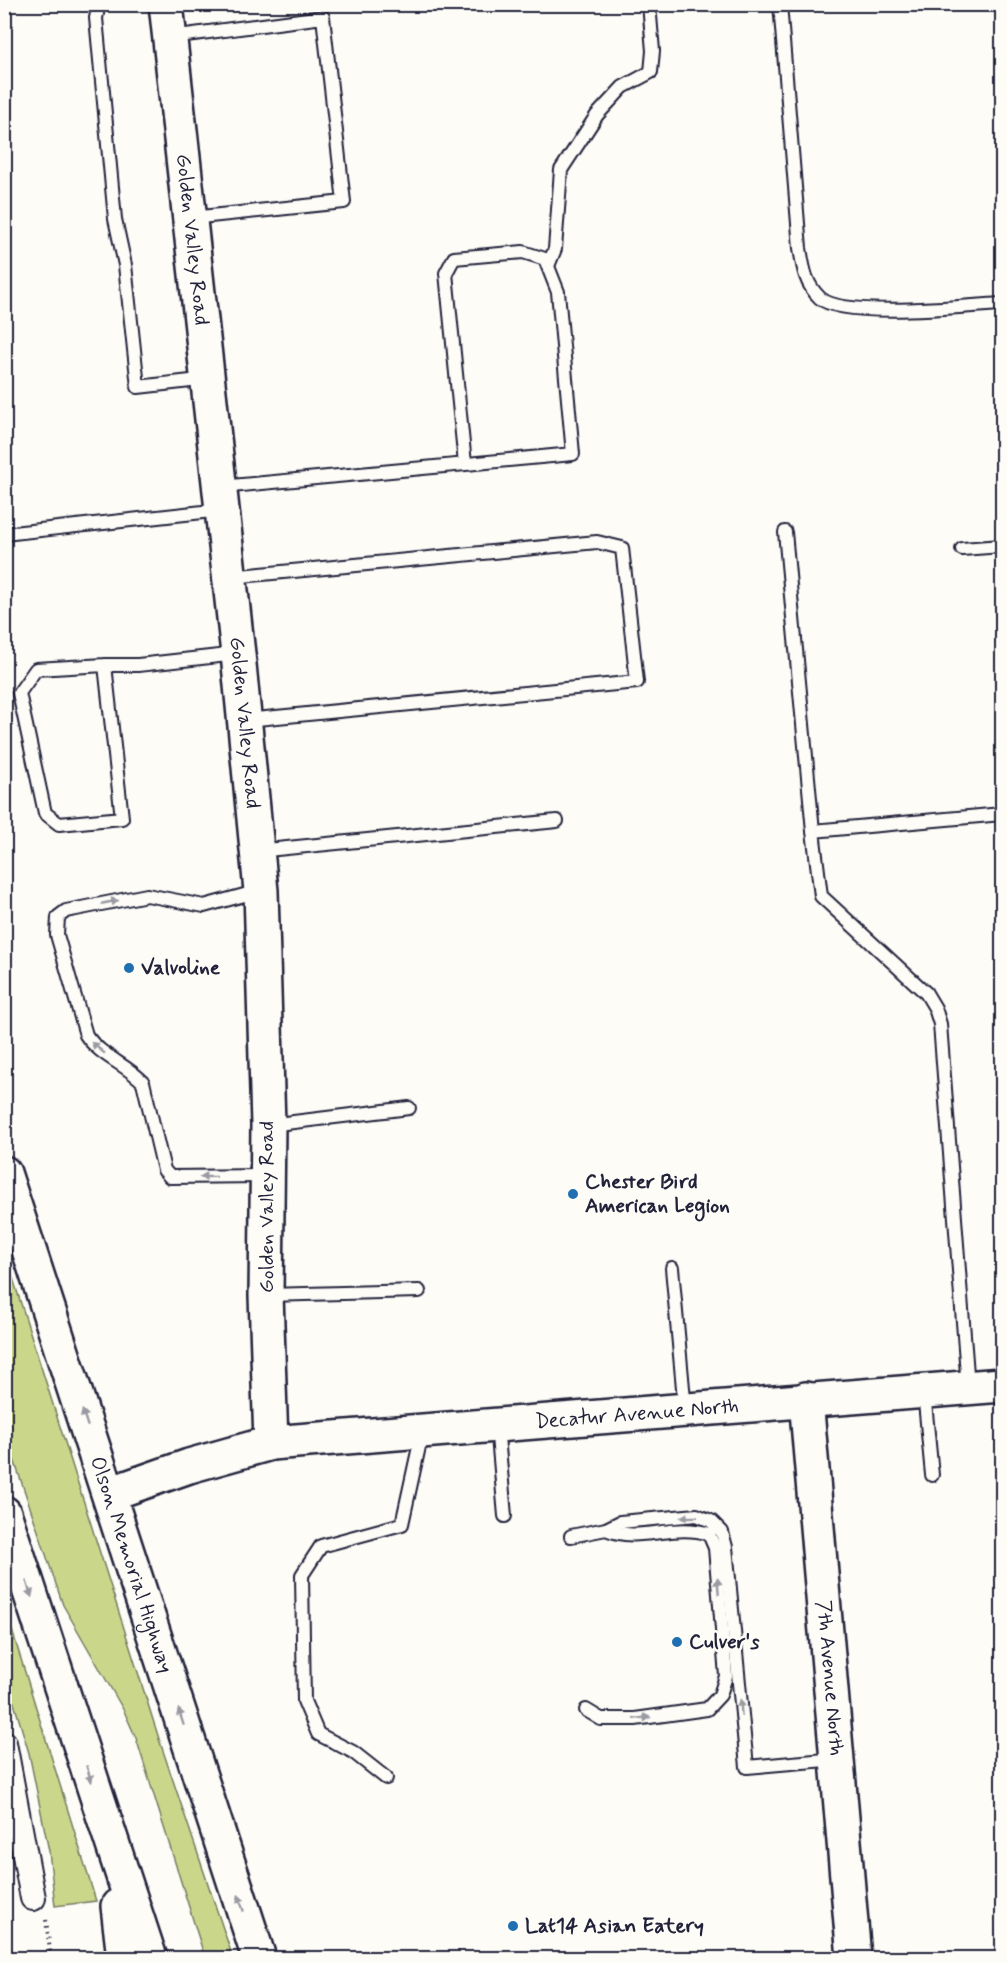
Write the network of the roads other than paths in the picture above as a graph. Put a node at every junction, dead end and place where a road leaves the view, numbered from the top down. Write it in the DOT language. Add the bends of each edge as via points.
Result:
graph roads {
  1 [pos="99,4"];
  2 [pos="166,4"];
  3 [pos="649,4"];
  4 [pos="780,4"];
  5 [pos="170,37"];
  6 [pos="191,219"];
  7 [pos="548,266"];
  8 [pos="1002,304"];
  9 [pos="208,379"];
  10 [pos="465,464"];
  11 [pos="221,499"];
  12 [pos="785,532"];
  13 [pos="4,534"];
  14 [pos="1002,546"];
  15 [pos="962,549"];
  16 [pos="230,577"];
  17 [pos="238,654"];
  18 [pos="105,665"];
  19 [pos="245,720"];
  20 [pos="1002,814"];
  21 [pos="557,821"];
  22 [pos="813,831"];
  23 [pos="256,851"];
  24 [pos="261,891"];
  25 [pos="409,1108"];
  26 [pos="268,1125"];
  27 [pos="4,1173"];
  28 [pos="267,1176"];
  29 [pos="672,1268"];
  30 [pos="419,1291"];
  31 [pos="266,1295"];
  32 [pos="1002,1384"];
  33 [pos="968,1387"];
  34 [pos="923,1390"];
  35 [pos="807,1399"];
  36 [pos="685,1410"];
  37 [pos="497,1425"];
  38 [pos="422,1432"];
  39 [pos="271,1443"];
  40 [pos="932,1475"];
  41 [pos="109,1494"];
  42 [pos="4,1513"];
  43 [pos="505,1516"];
  44 [pos="606,1529"];
  45 [pos="571,1536"];
  46 [pos="586,1710"];
  47 [pos="4,1743"];
  48 [pos="838,1759"];
  49 [pos="386,1778"];
  50 [pos="109,1835"];
  51 [pos="33,1898"];
  52 [pos="124,1959"];
  53 [pos="150,1959"];
  54 [pos="259,1959"];
  55 [pos="854,1959"];
  1 -- 9 [label="lane" via="96,18 116,219 138,387"];
  2 -- 5 [label="main road, Golden Valley Road"];
  3 -- 7 [label="lane" via="651,72 623,87 597,115 561,170 555,249"];
  4 -- 8 [label="lane" via="800,248 806,279 821,299 867,311"];
  5 -- 6 [label="main road, Golden Valley Road"];
  5 -- 6 [label="lane" via="323,17 344,202"];
  6 -- 9 [label="main road, Golden Valley Road"];
  7 -- 10 [label="lane" via="558,292 573,454"];
  7 -- 10 [label="lane" via="545,259 523,252 454,258 446,273"];
  9 -- 11 [label="main road, Golden Valley Road"];
  10 -- 11 [label="lane"];
  11 -- 13 [label="lane"];
  11 -- 16 [label="main road, Golden Valley Road"];
  12 -- 22 [label="lane"];
  14 -- 15 [label="lane"];
  16 -- 17 [label="main road, Golden Valley Road"];
  16 -- 19 [label="lane" via="597,542 622,548 637,682"];
  17 -- 18 [label="lane"];
  17 -- 19 [label="main road, Golden Valley Road"];
  18 -- 18 [label="lane" via="122,818 59,824 45,813 20,693 36,669"];
  19 -- 23 [label="main road, Golden Valley Road"];
  20 -- 22 [label="lane"];
  21 -- 23 [label="lane"];
  22 -- 33 [label="lane" via="821,896 926,993 940,1024"];
  23 -- 24 [label="main road, Golden Valley Road"];
  24 -- 26 [label="main road, Golden Valley Road"];
  28 -- 24 [label="lane, one-way" via="171,1177 164,1170 143,1082 93,1046 86,1035 57,935 58,917 66,911 147,894 204,906"];
  25 -- 26 [label="lane"];
  26 -- 28 [label="main road, Golden Valley Road"];
  41 -- 27 [label="main road, Olson Memorial Highway, one-way"];
  28 -- 31 [label="main road, Golden Valley Road"];
  29 -- 36 [label="lane"];
  30 -- 31 [label="lane"];
  31 -- 39 [label="main road, Golden Valley Road"];
  32 -- 33 [label="main road, Decatur Avenue North"];
  33 -- 34 [label="main road, Decatur Avenue North"];
  34 -- 35 [label="main road, Decatur Avenue North"];
  34 -- 40 [label="lane"];
  35 -- 36 [label="main road, Decatur Avenue North"];
  35 -- 48 [label="main road, 7th Avenue North"];
  36 -- 37 [label="main road, Decatur Avenue North"];
  37 -- 38 [label="main road, Decatur Avenue North"];
  37 -- 43 [label="lane"];
  38 -- 39 [label="main road, Decatur Avenue North"];
  38 -- 49 [label="lane" via="402,1524 321,1546 302,1575 304,1701 318,1734 353,1752"];
  39 -- 41 [label="main road, Decatur Avenue North"];
  54 -- 41 [label="main road, Olson Memorial Highway, one-way"];
  42 -- 50 [label="main road, one-way"];
  44 -- 45 [label="lane"];
  46 -- 44 [label="lane, one-way" via="602,1719 701,1711 720,1695 726,1676 716,1548 709,1534 692,1528 621,1536"];
  48 -- 44 [label="lane, one-way" via="747,1767 726,1548 722,1532 711,1521 697,1515 620,1522"];
  47 -- 51 [label="street"];
  48 -- 55 [label="main road, 7th Avenue North"];
  50 -- 52 [label="main road"];
  50 -- 53 [label="main road"];
}
